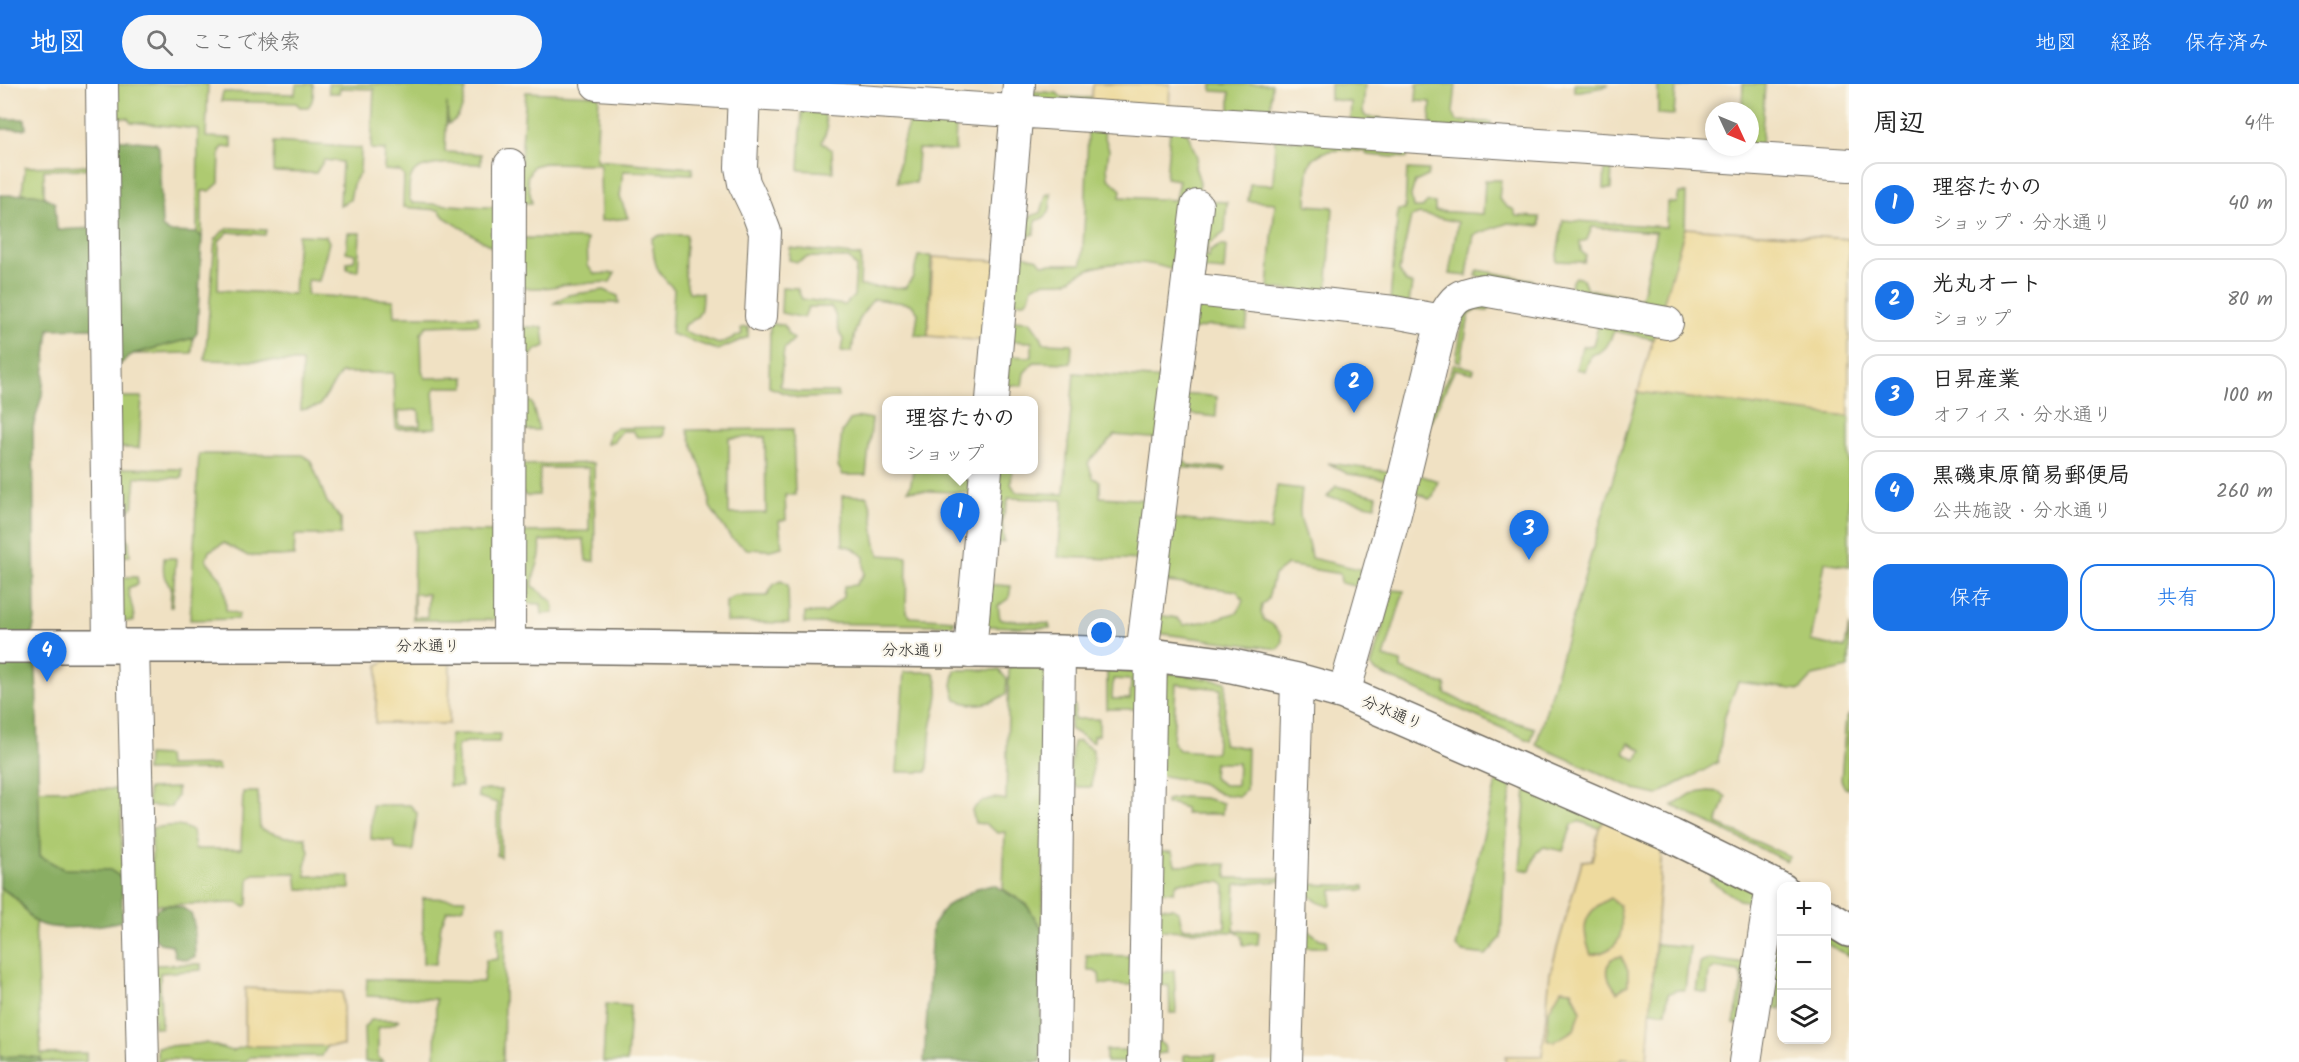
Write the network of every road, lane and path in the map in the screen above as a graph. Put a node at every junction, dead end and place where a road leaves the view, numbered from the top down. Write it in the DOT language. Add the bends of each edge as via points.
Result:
graph roads {
  1 [pos="102,84"];
  2 [pos="597,84"];
  3 [pos="744,93"];
  4 [pos="1018,97"];
  5 [pos="510,165"];
  6 [pos="1849,165"];
  7 [pos="1197,206"];
  8 [pos="1187,289"];
  9 [pos="761,316"];
  10 [pos="1442,321"];
  11 [pos="1667,323"];
  12 [pos="992,396"];
  13 [pos="986,474"];
  14 [pos="0,646"];
  15 [pos="121,646"];
  16 [pos="509,646"];
  17 [pos="970,652"];
  18 [pos="1059,652"];
  19 [pos="1146,655"];
  20 [pos="1297,680"];
  21 [pos="1344,693"];
  22 [pos="1777,888"];
  23 [pos="1831,919"];
  24 [pos="1849,930"];
  25 [pos="143,1062"];
  26 [pos="1054,1062"];
  27 [pos="1144,1062"];
  28 [pos="1286,1062"];
  29 [pos="1745,1062"];
  1 -- 15 [label="street"];
  2 -- 3 [label="street"];
  3 -- 4 [label="street"];
  3 -- 9 [label="street" via="741,167 765,232"];
  4 -- 6 [label="street"];
  4 -- 12 [label="street"];
  5 -- 16 [label="street"];
  7 -- 8 [label="street"];
  8 -- 10 [label="street"];
  8 -- 19 [label="street"];
  10 -- 11 [label="street" via="1450,303 1464,293 1483,290"];
  10 -- 21 [label="street" via="1395,514"];
  13 -- 17 [label="street"];
  14 -- 15 [label="street, 分水通り"];
  15 -- 16 [label="street, 分水通り"];
  15 -- 25 [label="street"];
  16 -- 17 [label="street, 分水通り"];
  17 -- 18 [label="street, 分水通り"];
  18 -- 19 [label="street, 分水通り"];
  18 -- 26 [label="street"];
  19 -- 20 [label="street, 分水通り" via="1223,664"];
  19 -- 27 [label="street"];
  20 -- 21 [label="street, 分水通り"];
  20 -- 28 [label="street"];
  21 -- 22 [label="street, 分水通り" via="1672,836"];
  22 -- 29 [label="street"];
  23 -- 24 [label="street"];
}
